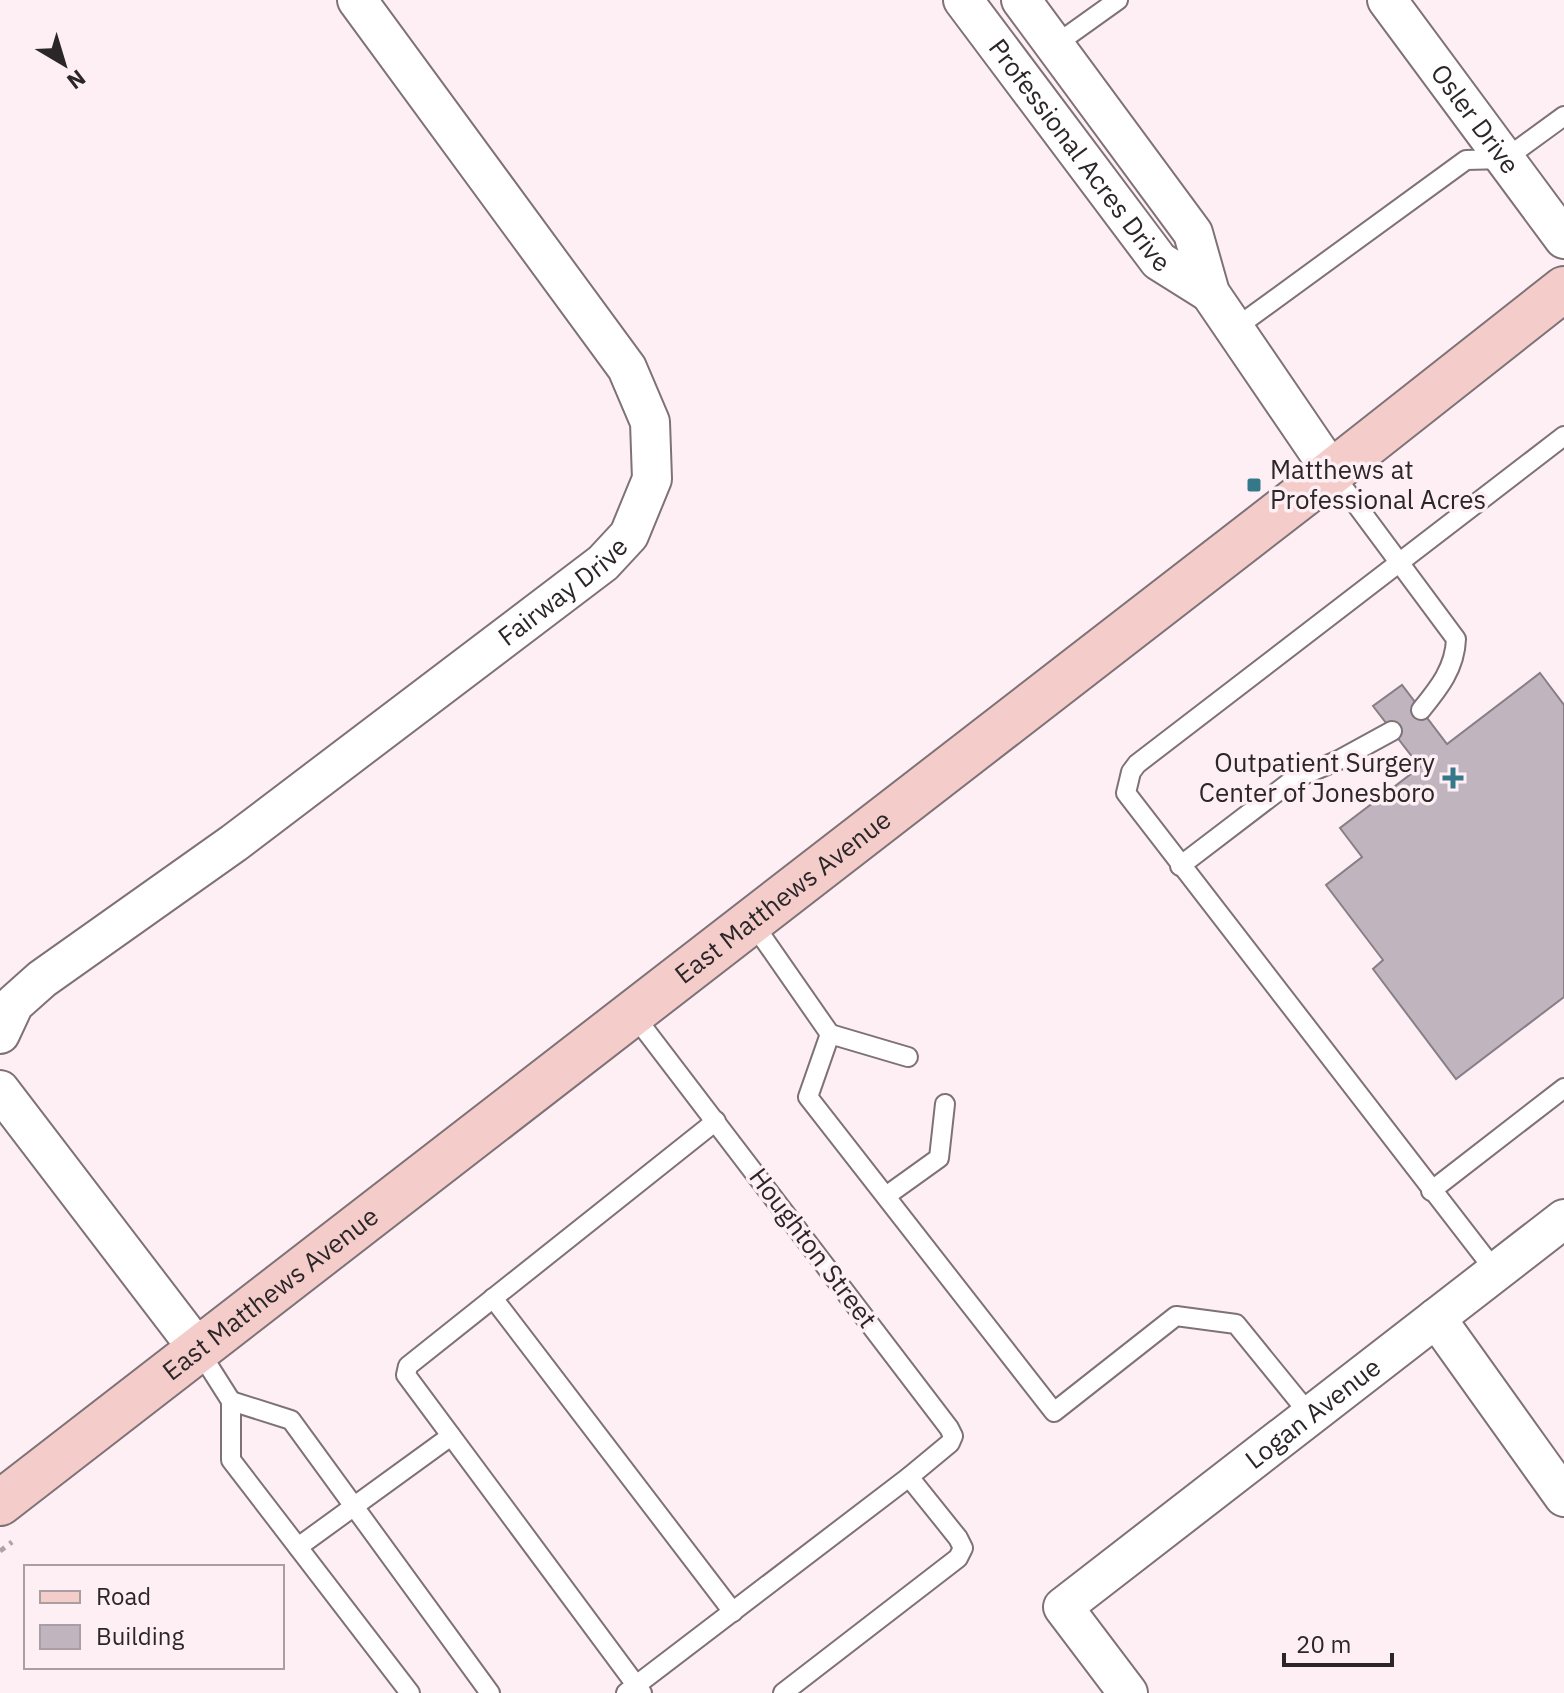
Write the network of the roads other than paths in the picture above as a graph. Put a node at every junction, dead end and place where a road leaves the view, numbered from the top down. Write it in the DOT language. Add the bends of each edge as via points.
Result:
graph roads {
  1 [pos="357,0"];
  2 [pos="963,0"];
  3 [pos="1021,0"];
  4 [pos="1118,0"];
  5 [pos="1387,0"];
  6 [pos="1055,45"];
  7 [pos="1065,98"];
  8 [pos="1564,116"];
  9 [pos="1505,159"];
  10 [pos="1564,239"];
  11 [pos="1564,289"];
  12 [pos="1234,329"];
  13 [pos="1564,436"];
  14 [pos="1332,472"];
  15 [pos="1397,563"];
  16 [pos="1421,710"];
  17 [pos="1392,731"];
  18 [pos="1180,866"];
  19 [pos="752,922"];
  20 [pos="633,1014"];
  21 [pos="0,1034"];
  22 [pos="830,1034"];
  23 [pos="908,1057"];
  24 [pos="1564,1088"];
  25 [pos="0,1090"];
  26 [pos="945,1104"];
  27 [pos="716,1121"];
  28 [pos="1431,1191"];
  29 [pos="886,1196"];
  30 [pos="1564,1219"];
  31 [pos="1496,1272"];
  32 [pos="493,1298"];
  33 [pos="1436,1318"];
  34 [pos="198,1349"];
  35 [pos="231,1401"];
  36 [pos="1310,1415"];
  37 [pos="451,1436"];
  38 [pos="909,1477"];
  39 [pos="1564,1497"];
  40 [pos="0,1503"];
  41 [pos="353,1506"];
  42 [pos="298,1547"];
  43 [pos="733,1612"];
  44 [pos="635,1691"];
  45 [pos="410,1693"];
  46 [pos="490,1693"];
  47 [pos="783,1693"];
  48 [pos="1128,1693"];
  1 -- 21 [label="street, Fairway Drive" via="627,368 650,422 652,479 629,535 603,563 234,843 42,979 14,1004"];
  2 -- 7 [label="street, Professional Acres Drive"];
  3 -- 6 [label="street, Professional Acres Drive"];
  4 -- 6 [label="lane"];
  5 -- 9 [label="street, Osler Drive"];
  6 -- 7 [label="street, Professional Acres Drive"];
  7 -- 12 [label="street, Professional Acres Drive" via="1193,233 1210,293"];
  8 -- 9 [label="lane"];
  9 -- 10 [label="street, Osler Drive"];
  9 -- 12 [label="lane" via="1466,160"];
  11 -- 14 [label="street, East Matthews Avenue"];
  12 -- 14 [label="street, Professional Acres Drive"];
  13 -- 15 [label="lane"];
  14 -- 15 [label="lane"];
  14 -- 19 [label="street, East Matthews Avenue"];
  15 -- 16 [label="lane" via="1456,639 1449,670"];
  15 -- 18 [label="lane" via="1131,772 1126,793"];
  17 -- 18 [label="lane" via="1294,779"];
  18 -- 28 [label="lane"];
  19 -- 20 [label="street, East Matthews Avenue"];
  19 -- 22 [label="lane"];
  20 -- 27 [label="lane, Houghton Street"];
  20 -- 34 [label="street, East Matthews Avenue"];
  22 -- 23 [label="lane"];
  22 -- 29 [label="lane" via="808,1097"];
  24 -- 28 [label="lane"];
  25 -- 34 [label="street"];
  26 -- 29 [label="lane" via="939,1158"];
  27 -- 32 [label="lane"];
  27 -- 38 [label="lane, Houghton Street" via="949,1428 950,1443"];
  28 -- 31 [label="lane"];
  29 -- 36 [label="lane" via="1054,1412 1176,1316 1236,1324"];
  30 -- 31 [label="street, Logan Avenue"];
  31 -- 33 [label="street, Logan Avenue"];
  32 -- 37 [label="lane" via="408,1366 406,1375"];
  32 -- 43 [label="lane"];
  33 -- 36 [label="street, Logan Avenue"];
  33 -- 39 [label="street"];
  34 -- 35 [label="lane"];
  34 -- 40 [label="street, East Matthews Avenue"];
  35 -- 41 [label="lane" via="291,1420"];
  35 -- 42 [label="lane" via="231,1460"];
  36 -- 48 [label="street, Logan Avenue" via="1063,1607"];
  37 -- 41 [label="lane"];
  37 -- 44 [label="lane"];
  38 -- 43 [label="lane"];
  38 -- 47 [label="lane" via="958,1538 963,1548 958,1558"];
  41 -- 42 [label="lane"];
  41 -- 46 [label="lane"];
  42 -- 45 [label="lane"];
  43 -- 44 [label="lane"];
}
